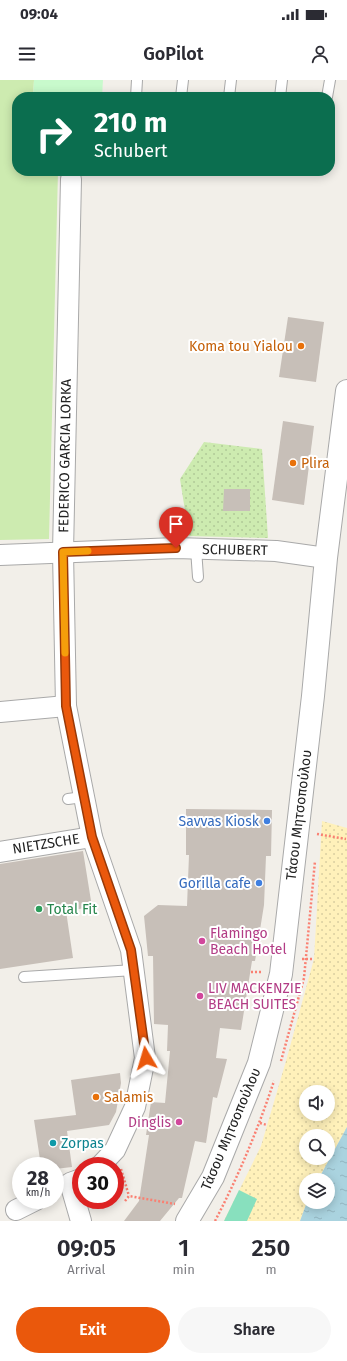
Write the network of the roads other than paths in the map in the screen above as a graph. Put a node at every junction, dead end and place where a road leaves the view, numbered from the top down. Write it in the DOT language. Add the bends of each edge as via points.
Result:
graph roads {
  1 [pos="137,80"];
  2 [pos="183,80"];
  3 [pos="231,80"];
  4 [pos="282,80"];
  5 [pos="330,80"];
  6 [pos="136,92"];
  7 [pos="182,92"];
  8 [pos="230,92"];
  9 [pos="281,92"];
  10 [pos="327,92"];
  11 [pos="71,179"];
  12 [pos="347,391"];
  13 [pos="196,549"];
  14 [pos="63,552"];
  15 [pos="0,555"];
  16 [pos="326,558"];
  17 [pos="198,577"];
  18 [pos="66,706"];
  19 [pos="0,712"];
  20 [pos="92,837"];
  21 [pos="0,852"];
  22 [pos="134,970"];
  23 [pos="24,977"];
  24 [pos="108,1157"];
  25 [pos="69,1184"];
  26 [pos="191,1214"];
  27 [pos="81,1221"];
  1 -- 6 [label="lane"];
  2 -- 7 [label="lane"];
  3 -- 8 [label="lane"];
  4 -- 9 [label="lane"];
  5 -- 10 [label="lane"];
  11 -- 14 [label="street, FEDERICO GARCIA LORKA"];
  12 -- 16 [label="street, Τάσου Μητσοπούλου"];
  13 -- 14 [label="street, SCHUBERT"];
  13 -- 16 [label="street, SCHUBERT" via="276,551"];
  13 -- 17 [label="lane"];
  14 -- 15 [label="street, SCHUBERT"];
  14 -- 18 [label="street, FEDERICO GARCIA LORKA"];
  16 -- 26 [label="street, Τάσου Μητσοπούλου" via="281,974 259,1063 213,1177"];
  18 -- 19 [label="street"];
  18 -- 20 [label="street, FEDERICO GARCIA LORKA" via="68,753 75,798"];
  20 -- 21 [label="street, NIETZSCHE"];
  20 -- 22 [label="street, FEDERICO GARCIA LORKA" via="131,950"];
  22 -- 23 [label="lane"];
  22 -- 24 [label="street, FEDERICO GARCIA LORKA" via="146,1058 135,1107 115,1150"];
  25 -- 27 [label="street"];
}
